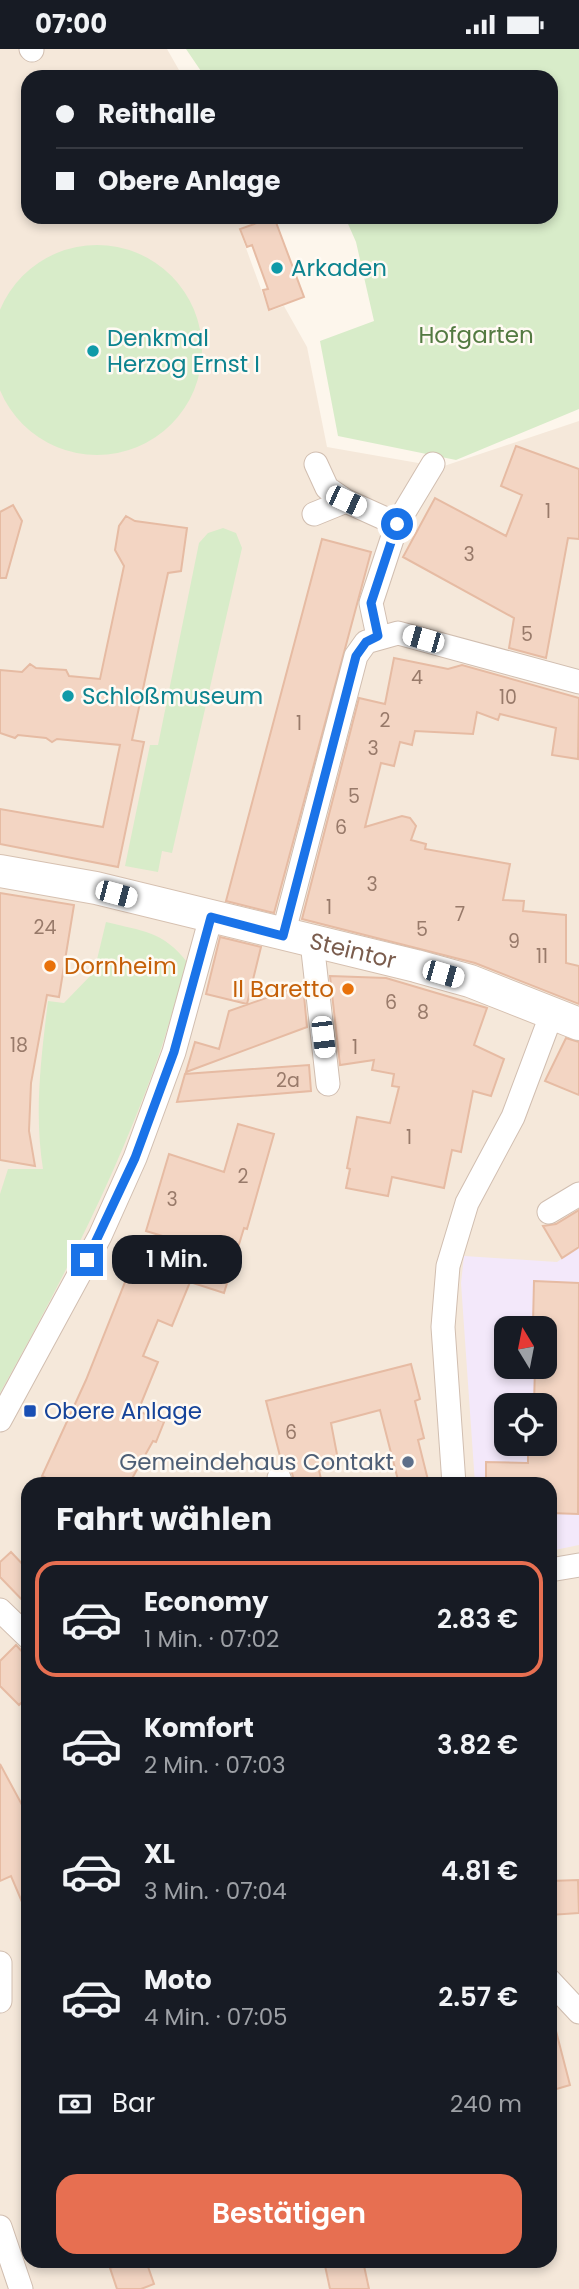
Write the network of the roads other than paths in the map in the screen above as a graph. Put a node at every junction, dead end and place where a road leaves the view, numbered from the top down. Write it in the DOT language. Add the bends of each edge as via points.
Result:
graph roads {
  1 [pos="316,464"];
  2 [pos="433,464"];
  3 [pos="346,501"];
  4 [pos="314,514"];
  5 [pos="397,524"];
  6 [pos="378,636"];
  7 [pos="579,682"];
  8 [pos="0,871"];
  9 [pos="211,917"];
  10 [pos="298,939"];
  11 [pos="565,1019"];
  12 [pos="328,1084"];
  13 [pos="579,1194"];
  14 [pos="549,1212"];
  15 [pos="0,1420"];
  16 [pos="454,1477"];
  17 [pos="579,1565"];
  18 [pos="557,1569"];
  19 [pos="0,1610"];
  20 [pos="21,1630"];
  21 [pos="0,1963"];
  22 [pos="557,1988"];
  23 [pos="0,2001"];
  24 [pos="579,2012"];
  25 [pos="0,2227"];
  26 [pos="21,2289"];
  1 -- 3 [label="street" via="327,488"];
  2 -- 5 [label="street"];
  3 -- 4 [label="street"];
  3 -- 5 [label="street"];
  5 -- 6 [label="street" via="371,603"];
  6 -- 7 [label="street" via="398,633"];
  6 -- 10 [label="street" via="366,642 356,656"];
  8 -- 9 [label="street, Steintor" via="96,888"];
  9 -- 10 [label="street, Steintor"];
  9 -- 15 [label="street" via="174,1052 135,1158 100,1236"];
  10 -- 11 [label="street, Steintor" via="470,981"];
  10 -- 12 [label="street"];
  11 -- 16 [label="street" via="467,1203 448,1266 443,1327"];
  13 -- 14 [label="street"];
  17 -- 18 [label="street"];
  19 -- 20 [label="street"];
  21 -- 23 [label="street"];
  22 -- 24 [label="street"];
  25 -- 26 [label="street"];
}
